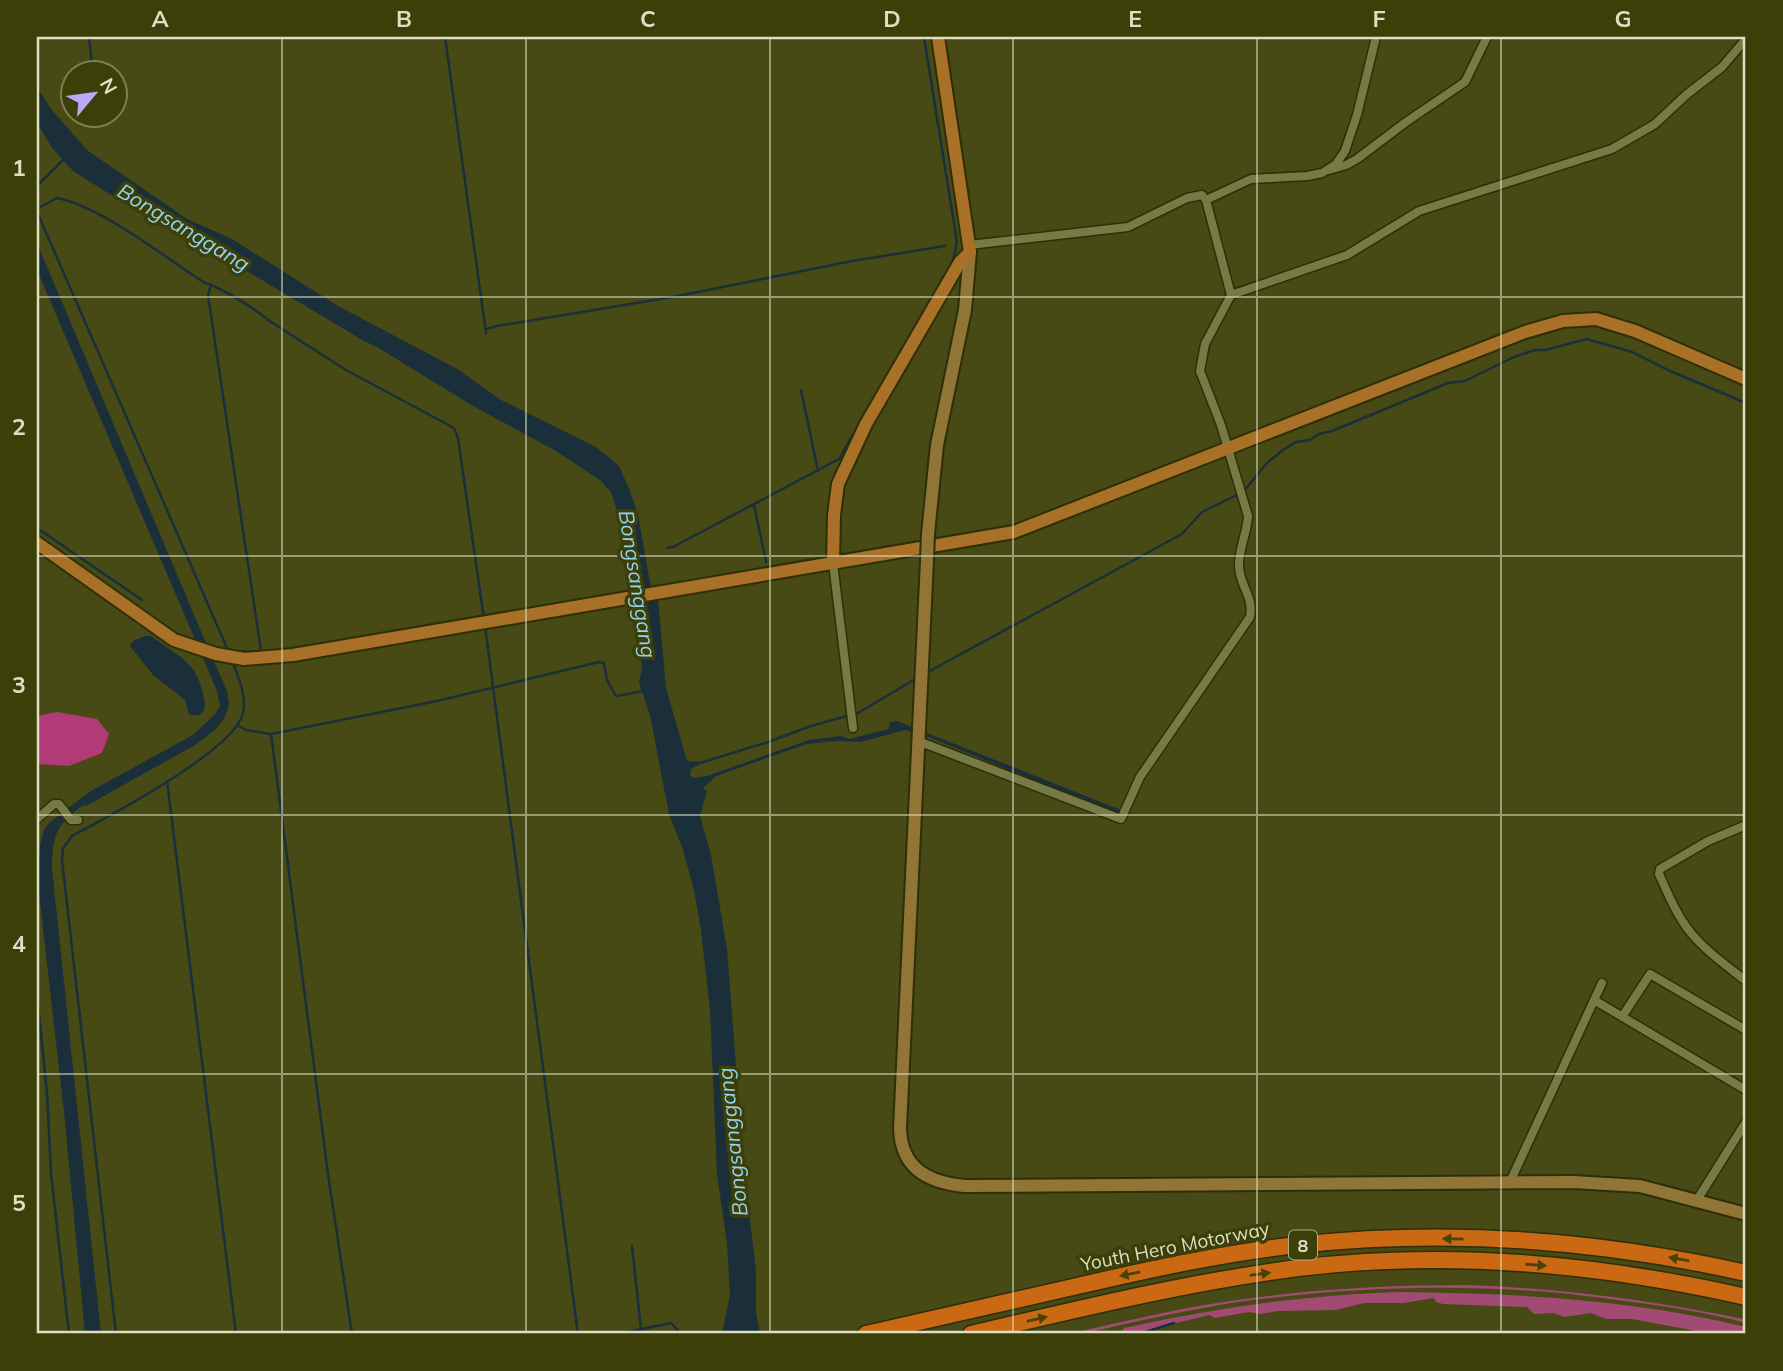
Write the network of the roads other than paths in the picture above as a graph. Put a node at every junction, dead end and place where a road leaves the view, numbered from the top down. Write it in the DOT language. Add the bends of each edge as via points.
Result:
graph roads {
  1 [pos="937,37"];
  2 [pos="1376,37"];
  3 [pos="1488,37"];
  4 [pos="1746,39"];
  5 [pos="1327,170"];
  6 [pos="1206,200"];
  7 [pos="970,248"];
  8 [pos="1231,295"];
  9 [pos="1746,379"];
  10 [pos="1227,448"];
  11 [pos="37,542"];
  12 [pos="841,561"];
  13 [pos="853,728"];
  14 [pos="918,739"];
  15 [pos="37,819"];
  16 [pos="74,820"];
  17 [pos="1746,825"];
  18 [pos="1746,981"];
  19 [pos="1602,983"];
  20 [pos="1594,1000"];
  21 [pos="1622,1017"];
  22 [pos="1746,1030"];
  23 [pos="1746,1090"];
  24 [pos="1746,1122"];
  25 [pos="1510,1182"];
  26 [pos="1697,1200"];
  27 [pos="1746,1213"];
  28 [pos="1746,1273"];
  29 [pos="1746,1297"];
  30 [pos="866,1334"];
  31 [pos="971,1334"];
  1 -- 7 [label="main road"];
  2 -- 5 [label="street" via="1345,151"];
  3 -- 5 [label="street" via="1465,82 1357,159"];
  4 -- 8 [label="street" via="1722,67 1656,124 1612,149 1419,211 1348,255"];
  5 -- 6 [label="street" via="1307,176 1251,179"];
  6 -- 7 [label="street" via="1195,194 1142,222 1113,230"];
  6 -- 8 [label="street"];
  7 -- 12 [label="main road" via="866,424 838,484 834,515"];
  7 -- 14 [label="main road, bridge" via="965,310 937,445"];
  8 -- 10 [label="street" via="1201,359 1203,379"];
  9 -- 10 [label="main road" via="1605,321 1563,321"];
  10 -- 12 [label="main road" via="1014,532"];
  10 -- 14 [label="street" via="1248,516 1238,566 1252,607 1250,617 1140,777 1121,819"];
  11 -- 12 [label="main road" via="174,640 244,659 293,655"];
  12 -- 13 [label="street"];
  14 -- 25 [label="main road" via="900,1128 903,1150 916,1170 964,1186"];
  15 -- 16 [label="street" via="59,804"];
  17 -- 18 [label="street" via="1697,848 1658,874 1690,932"];
  19 -- 20 [label="street"];
  20 -- 21 [label="street"];
  20 -- 25 [label="street"];
  21 -- 22 [label="street" via="1650,974"];
  21 -- 23 [label="street"];
  24 -- 26 [label="street"];
  25 -- 26 [label="main road" via="1619,1184"];
  26 -- 27 [label="main road"];
  28 -- 30 [label="highway, Youth Hero Motorway / 8, one-way" via="1569,1244 1448,1238 1353,1241 1297,1245 1171,1266"];
  31 -- 29 [label="highway, 8, one-way" via="1225,1279 1368,1263 1489,1262 1567,1268 1635,1275"];
}
